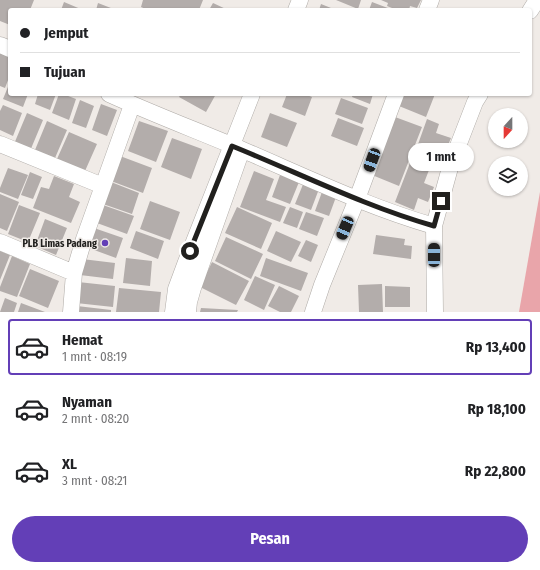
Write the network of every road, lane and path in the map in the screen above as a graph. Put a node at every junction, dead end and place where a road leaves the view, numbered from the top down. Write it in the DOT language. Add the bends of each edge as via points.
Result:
graph roads {
  1 [pos="113,96"];
  2 [pos="251,96"];
  3 [pos="262,96"];
  4 [pos="395,96"];
  5 [pos="479,96"];
  6 [pos="132,105"];
  7 [pos="0,144"];
  8 [pos="237,147"];
  9 [pos="103,186"];
  10 [pos="357,199"];
  11 [pos="434,226"];
  12 [pos="0,242"];
  13 [pos="74,273"];
  14 [pos="71,312"];
  15 [pos="172,312"];
  16 [pos="188,312"];
  17 [pos="313,312"];
  18 [pos="434,312"];
  1 -- 6 [label="street"];
  2 -- 8 [label="street"];
  3 -- 8 [label="street"];
  4 -- 10 [label="street"];
  5 -- 11 [label="street" via="451,164"];
  6 -- 8 [label="street"];
  6 -- 9 [label="street"];
  7 -- 9 [label="street"];
  8 -- 10 [label="street"];
  8 -- 15 [label="street" via="186,262 176,288"];
  8 -- 16 [label="street" via="193,288"];
  9 -- 13 [label="street"];
  10 -- 11 [label="street" via="404,218"];
  10 -- 17 [label="street"];
  11 -- 18 [label="street"];
  12 -- 13 [label="street"];
  13 -- 14 [label="street"];
}
